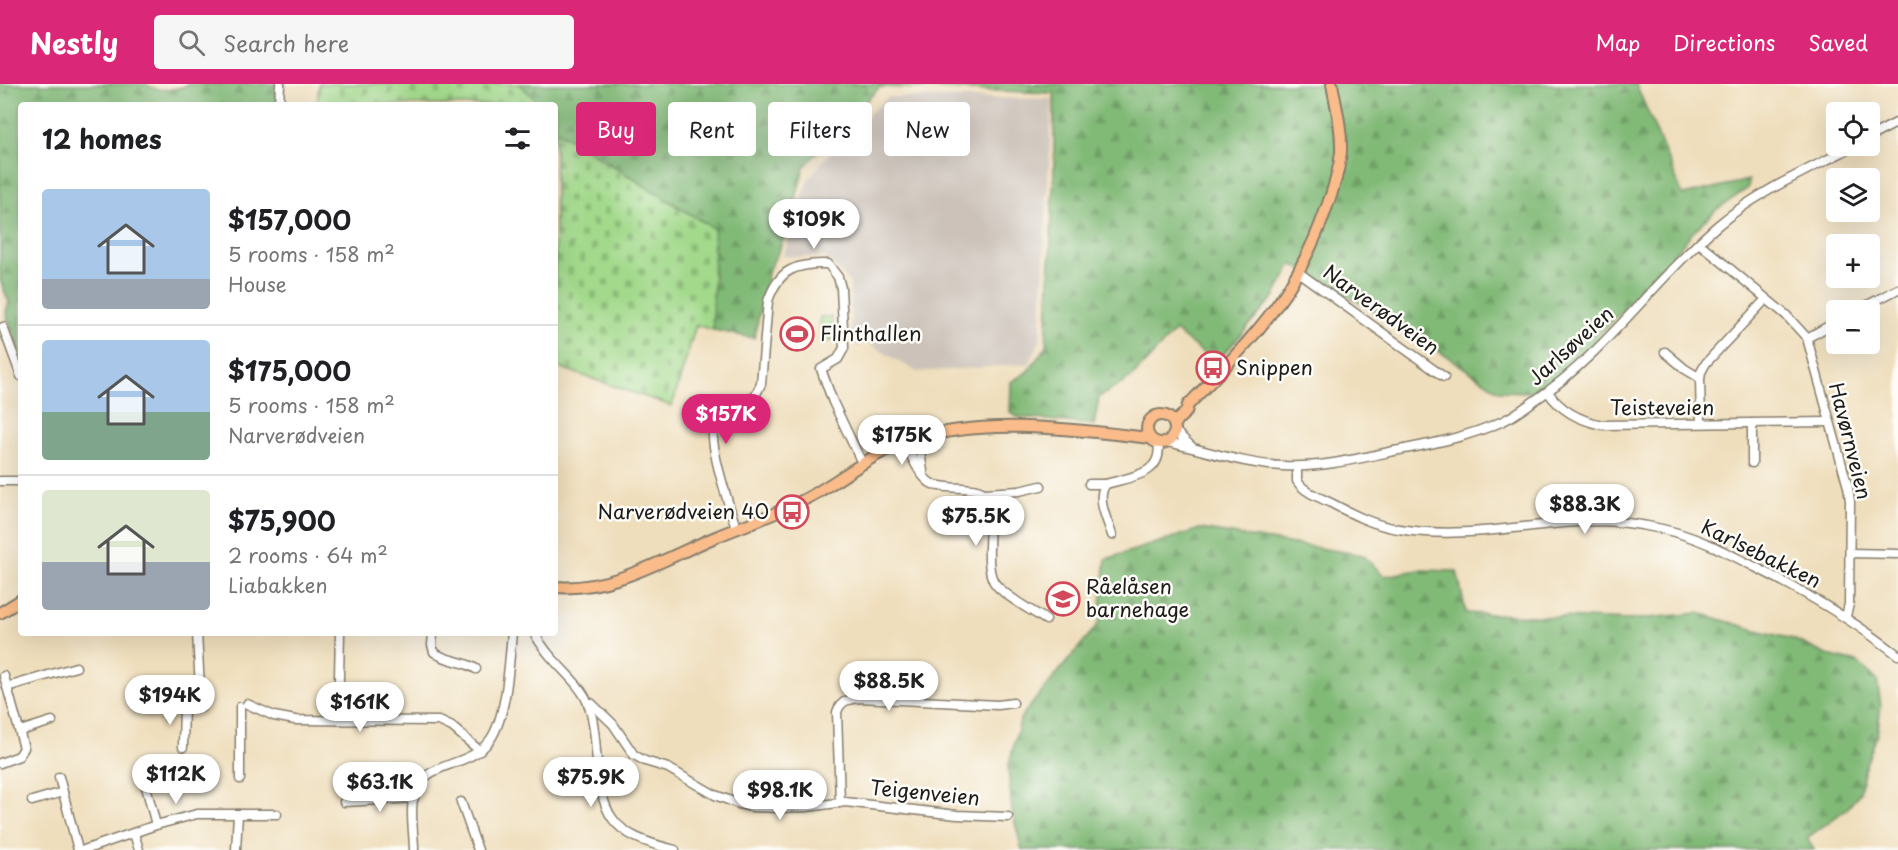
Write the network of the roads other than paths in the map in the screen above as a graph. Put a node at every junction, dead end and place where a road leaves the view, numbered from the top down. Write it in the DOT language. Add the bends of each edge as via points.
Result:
graph roads {
  1 [pos="280,84"];
  2 [pos="1332,84"];
  3 [pos="279,102"];
  4 [pos="1898,122"];
  5 [pos="1880,131"];
  6 [pos="1836,156"];
  7 [pos="1698,243"];
  8 [pos="1298,272"];
  9 [pos="1898,288"];
  10 [pos="1765,300"];
  11 [pos="1876,300"];
  12 [pos="3,327"];
  13 [pos="1826,328"];
  14 [pos="1807,338"];
  15 [pos="1665,352"];
  16 [pos="18,368"];
  17 [pos="1443,377"];
  18 [pos="1700,378"];
  19 [pos="1548,392"];
  20 [pos="1829,422"];
  21 [pos="1172,423"];
  22 [pos="1701,423"];
  23 [pos="1752,423"];
  24 [pos="1147,425"];
  25 [pos="1128,436"];
  26 [pos="918,439"];
  27 [pos="1158,441"];
  28 [pos="905,442"];
  29 [pos="1192,447"];
  30 [pos="862,463"];
  31 [pos="1752,463"];
  32 [pos="1297,467"];
  33 [pos="923,475"];
  34 [pos="0,481"];
  35 [pos="18,481"];
  36 [pos="1089,484"];
  37 [pos="1106,484"];
  38 [pos="1041,486"];
  39 [pos="984,493"];
  40 [pos="736,528"];
  41 [pos="1112,535"];
  42 [pos="1850,553"];
  43 [pos="1898,554"];
  44 [pos="558,587"];
  45 [pos="18,602"];
  46 [pos="0,613"];
  47 [pos="1846,616"];
  48 [pos="1046,620"];
  49 [pos="197,636"];
  50 [pos="340,636"];
  51 [pos="433,636"];
  52 [pos="512,636"];
  53 [pos="536,636"];
  54 [pos="1898,655"];
  55 [pos="76,667"];
  56 [pos="476,669"];
  57 [pos="4,676"];
  58 [pos="7,687"];
  59 [pos="1013,703"];
  60 [pos="184,704"];
  61 [pos="588,704"];
  62 [pos="201,707"];
  63 [pos="338,720"];
  64 [pos="52,721"];
  65 [pos="20,731"];
  66 [pos="183,747"];
  67 [pos="480,751"];
  68 [pos="0,763"];
  69 [pos="143,775"];
  70 [pos="59,777"];
  71 [pos="240,779"];
  72 [pos="63,792"];
  73 [pos="414,798"];
  74 [pos="32,801"];
  75 [pos="344,802"];
  76 [pos="461,802"];
  77 [pos="840,803"];
  78 [pos="238,814"];
  79 [pos="277,814"];
  80 [pos="1008,818"];
  81 [pos="156,825"];
  82 [pos="134,833"];
  83 [pos="78,850"];
  84 [pos="84,850"];
  85 [pos="139,850"];
  86 [pos="236,850"];
  87 [pos="414,850"];
  88 [pos="478,850"];
  89 [pos="675,850"];
  1 -- 3 [label="street"];
  2 -- 8 [label="main road, Narverødveien" via="1339,122 1339,166 1324,216"];
  4 -- 5 [label="street"];
  6 -- 7 [label="street, Jarlsøveien" via="1748,204"];
  7 -- 10 [label="street, Havørnveien"];
  7 -- 19 [label="street, Jarlsøveien" via="1584,361"];
  8 -- 17 [label="street, Narverødveien"];
  8 -- 21 [label="main road, Narverødveien" via="1262,324"];
  9 -- 11 [label="street"];
  10 -- 14 [label="street, Havørnveien"];
  10 -- 18 [label="street" via="1706,363"];
  12 -- 16 [label="street"];
  13 -- 14 [label="street"];
  14 -- 20 [label="street, Havørnveien"];
  15 -- 18 [label="street"];
  18 -- 22 [label="street"];
  19 -- 22 [label="street, Teisteveien" via="1568,412 1587,422 1620,426"];
  19 -- 32 [label="street, Jarlsøveien" via="1506,419 1456,439"];
  20 -- 23 [label="street, Teisteveien"];
  20 -- 42 [label="street, Havørnveien" via="1848,487"];
  21 -- 24 [label="main road, Narverødveien" via="1156,415"];
  21 -- 27 [label="main road, Narverødveien" via="1171,440"];
  21 -- 29 [label="street, Jarlsøveien"];
  22 -- 23 [label="street, Teisteveien"];
  23 -- 31 [label="street"];
  24 -- 25 [label="main road, Narverødveien"];
  24 -- 27 [label="main road" via="1147,434"];
  25 -- 26 [label="main road" via="1038,427 943,433"];
  25 -- 27 [label="main road"];
  26 -- 28 [label="main road"];
  26 -- 33 [label="street"];
  27 -- 29 [label="street, Jarlsøveien"];
  27 -- 37 [label="street, Narverødveien" via="1160,454 1152,468"];
  28 -- 30 [label="main road"];
  28 -- 33 [label="street"];
  29 -- 32 [label="street, Jarlsøveien" via="1238,461"];
  30 -- 40 [label="main road" via="798,503"];
  30 -- 40 [label="street" via="821,369 837,359 843,348 838,277 828,264 805,264 789,270 777,281 768,301 757,394 722,411 712,424 714,449"];
  32 -- 47 [label="street, Karlsebakken" via="1297,482 1306,491 1363,518 1398,529 1473,533 1596,521 1662,529 1708,543"];
  33 -- 39 [label="street" via="939,486"];
  34 -- 35 [label="street"];
  36 -- 37 [label="street, Narverødveien"];
  37 -- 41 [label="street" via="1102,499"];
  38 -- 39 [label="street"];
  39 -- 48 [label="street" via="990,504 988,534 993,580"];
  40 -- 44 [label="main road" via="618,578 579,587"];
  42 -- 43 [label="street"];
  42 -- 47 [label="street, Havørnveien"];
  45 -- 46 [label="main road"];
  47 -- 54 [label="street, Karlsebakken"];
  49 -- 62 [label="street"];
  50 -- 63 [label="street"];
  51 -- 56 [label="street" via="434,652"];
  52 -- 67 [label="street" via="500,720"];
  53 -- 61 [label="street"];
  55 -- 58 [label="street"];
  57 -- 58 [label="street"];
  58 -- 65 [label="street"];
  59 -- 77 [label="street" via="844,700 837,712"];
  60 -- 66 [label="street"];
  61 -- 77 [label="street, Teigenveien" via="613,723 638,758 664,766 715,795 739,804 771,808"];
  61 -- 89 [label="street" via="600,787 608,811 634,837"];
  63 -- 67 [label="street" via="439,721"];
  63 -- 71 [label="street" via="279,718 244,706"];
  64 -- 65 [label="street"];
  65 -- 68 [label="street" via="22,753"];
  67 -- 73 [label="street" via="430,773"];
  69 -- 81 [label="street"];
  70 -- 72 [label="street"];
  72 -- 74 [label="street"];
  72 -- 83 [label="street"];
  73 -- 75 [label="street"];
  73 -- 87 [label="street"];
  76 -- 88 [label="street"];
  77 -- 80 [label="street, Teigenveien"];
  78 -- 79 [label="street"];
  78 -- 81 [label="street" via="197,814"];
  78 -- 86 [label="street"];
  81 -- 82 [label="street"];
  82 -- 84 [label="street"];
  82 -- 85 [label="street"];
}
